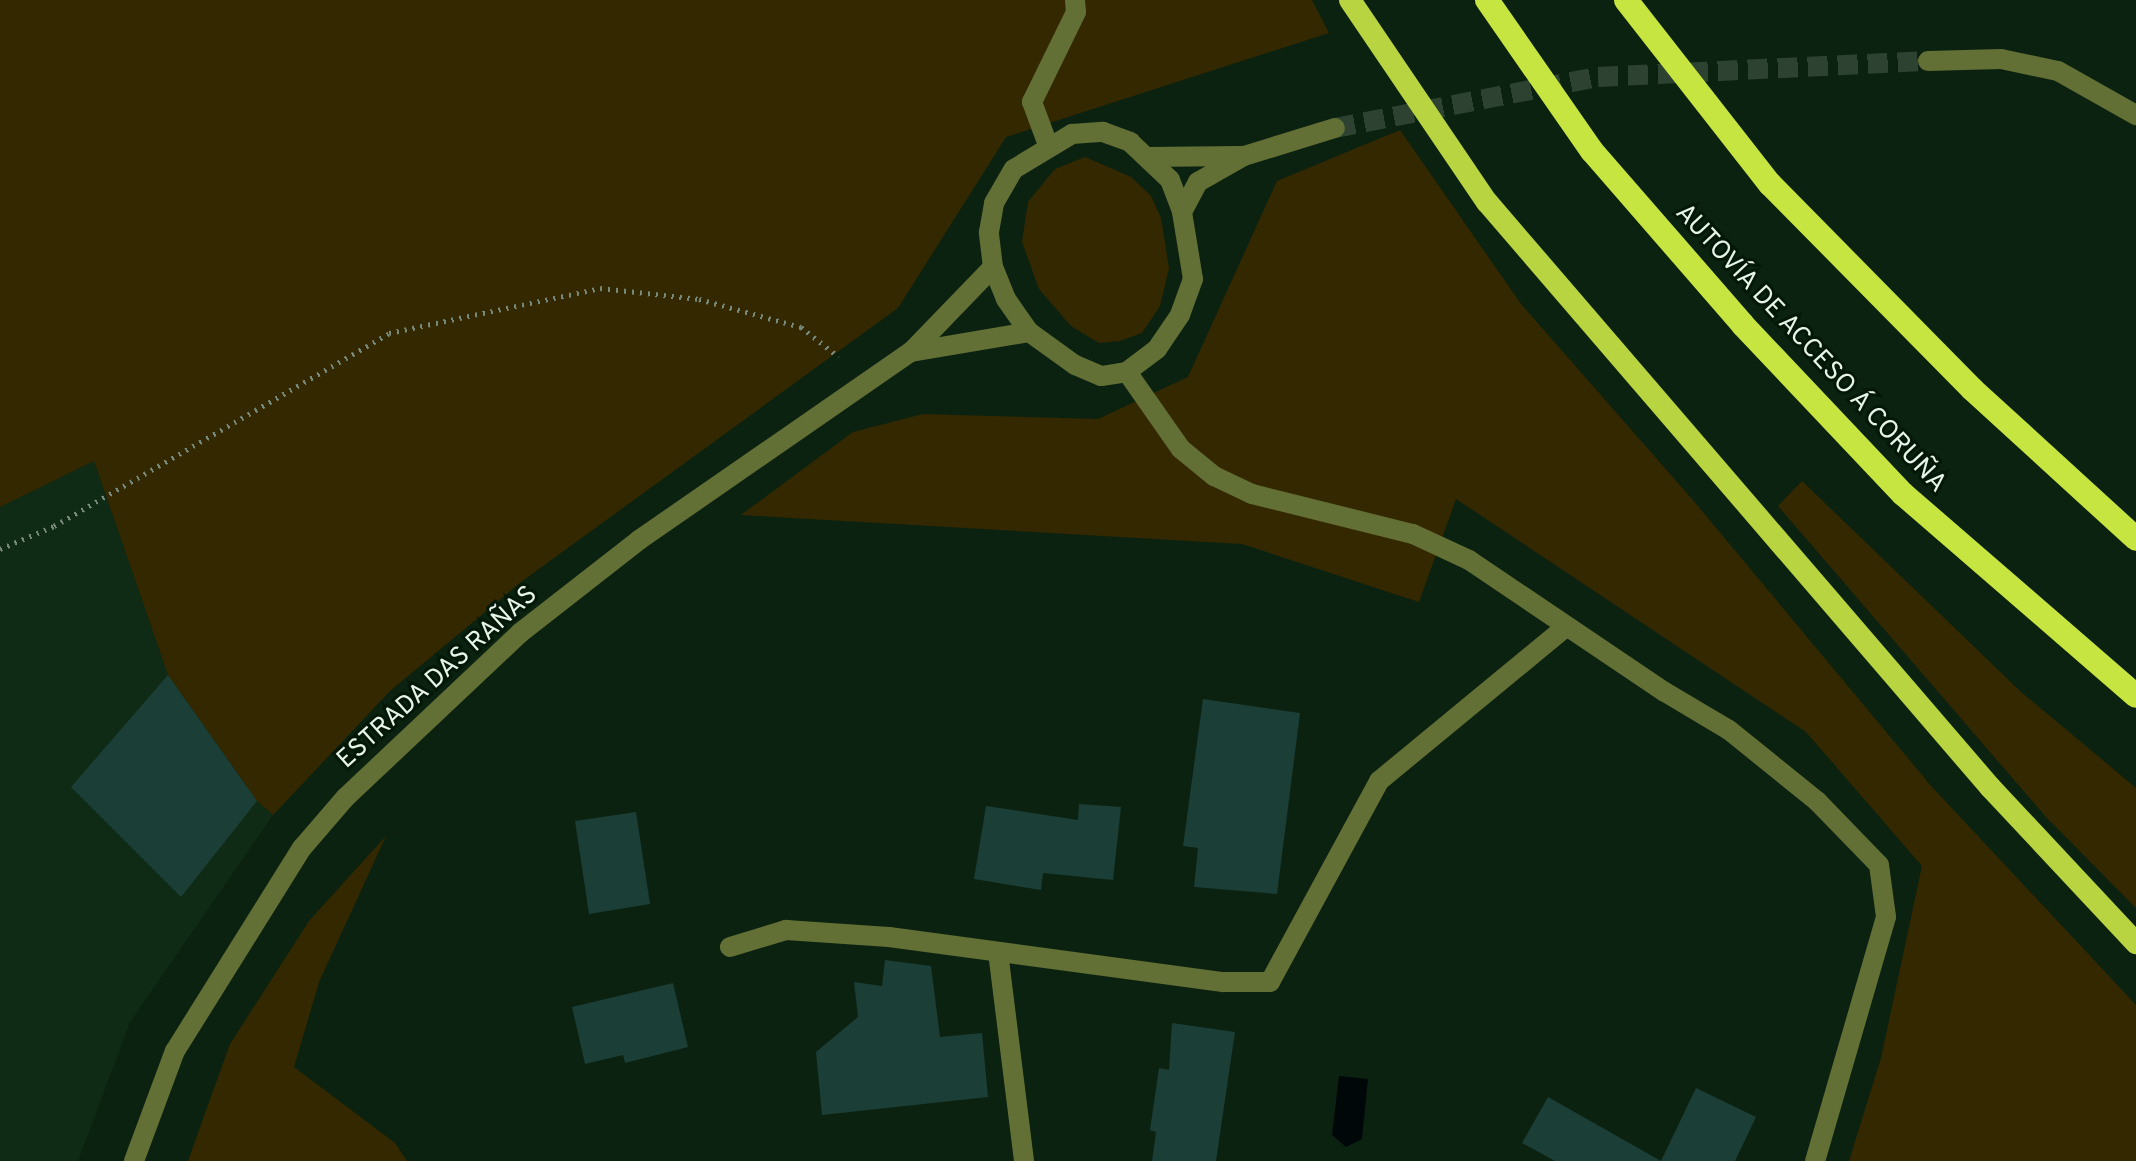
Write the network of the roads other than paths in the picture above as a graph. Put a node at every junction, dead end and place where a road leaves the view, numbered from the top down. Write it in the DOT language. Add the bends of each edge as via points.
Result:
graph roads {
  1 [pos="1075,0"];
  2 [pos="1350,0"];
  3 [pos="1487,0"];
  4 [pos="1626,0"];
  5 [pos="1928,61"];
  6 [pos="2136,115"];
  7 [pos="1335,128"];
  8 [pos="1048,145"];
  9 [pos="1244,156"];
  10 [pos="1147,157"];
  11 [pos="1182,212"];
  12 [pos="993,267"];
  13 [pos="1029,332"];
  14 [pos="911,352"];
  15 [pos="1127,372"];
  16 [pos="2136,539"];
  17 [pos="1566,627"];
  18 [pos="2136,696"];
  19 [pos="2136,943"];
  20 [pos="730,947"];
  21 [pos="998,952"];
  22 [pos="134,1161"];
  23 [pos="1024,1161"];
  24 [pos="1815,1161"];
  1 -- 8 [label="street" via="1076,12 1032,102"];
  2 -- 19 [label="highway" via="1487,202 1990,787"];
  3 -- 18 [label="highway, AUTOVÍA DE ACCESO Á CORUÑA" via="1592,151 1743,325 1903,494"];
  4 -- 16 [label="highway" via="1770,184 1972,389"];
  5 -- 6 [label="street" via="2001,59 2058,71"];
  7 -- 9 [label="street"];
  8 -- 10 [label="street" via="1072,134 1103,132 1130,142"];
  8 -- 12 [label="street" via="1014,169 994,203 989,232"];
  9 -- 10 [label="street"];
  9 -- 11 [label="street" via="1198,182"];
  10 -- 11 [label="street" via="1170,180"];
  11 -- 15 [label="street" via="1193,279 1189,291 1157,349"];
  12 -- 13 [label="street" via="1006,299"];
  12 -- 14 [label="street, ESTRADA DAS RAÑAS"];
  13 -- 14 [label="street, ESTRADA DAS RAÑAS"];
  13 -- 15 [label="street" via="1075,365 1101,376"];
  14 -- 22 [label="street, ESTRADA DAS RAÑAS" via="639,540 520,633 345,798 294,860 175,1051"];
  15 -- 17 [label="street" via="1181,449 1214,476 1252,494 1413,534 1469,560"];
  17 -- 21 [label="street" via="1379,781 1270,982 1223,982"];
  17 -- 24 [label="street" via="1729,730 1817,801 1879,865 1886,917"];
  20 -- 21 [label="street" via="786,930"];
  21 -- 23 [label="street"];
}
